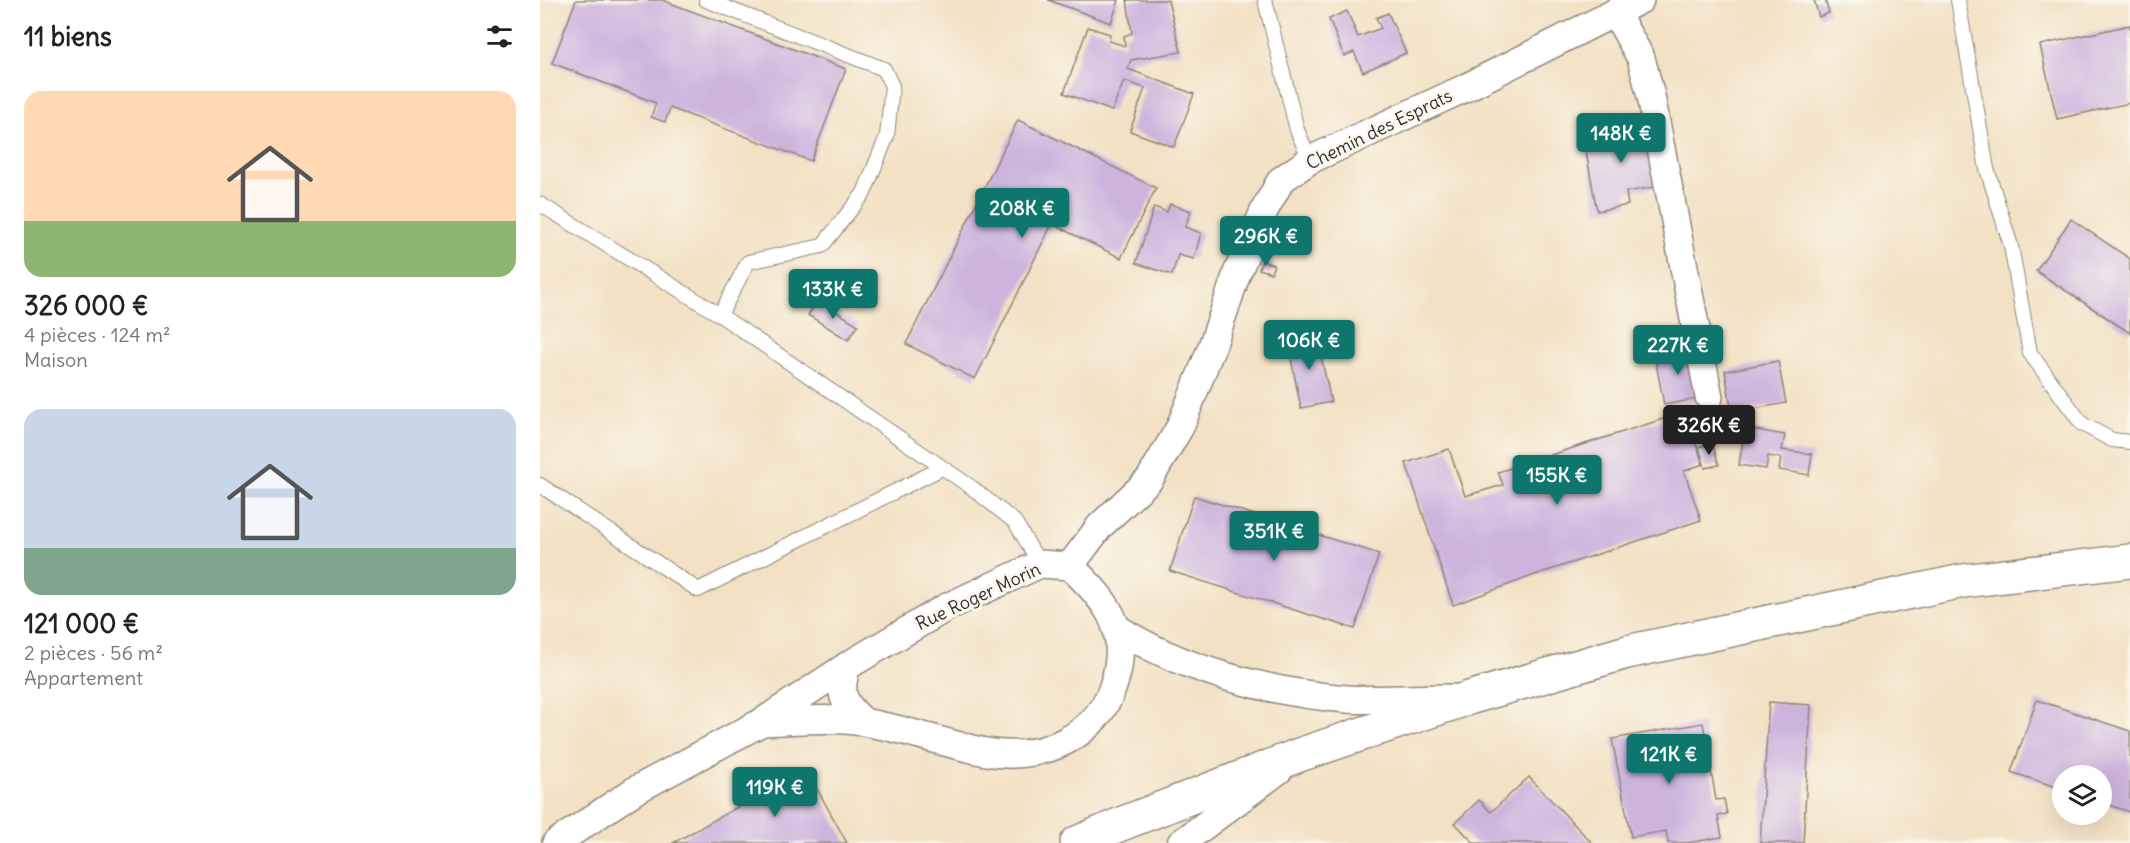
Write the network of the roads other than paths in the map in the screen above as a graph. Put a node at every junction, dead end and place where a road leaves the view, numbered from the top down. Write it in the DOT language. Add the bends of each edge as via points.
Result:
graph roads {
  1 [pos="706,0"];
  2 [pos="1265,0"];
  3 [pos="1640,0"];
  4 [pos="1958,0"];
  5 [pos="1615,12"];
  6 [pos="1310,160"];
  7 [pos="540,204"];
  8 [pos="720,315"];
  9 [pos="1709,397"];
  10 [pos="2130,442"];
  11 [pos="942,468"];
  12 [pos="540,485"];
  13 [pos="2130,561"];
  14 [pos="1040,564"];
  15 [pos="1070,566"];
  16 [pos="1117,628"];
  17 [pos="847,666"];
  18 [pos="1469,698"];
  19 [pos="762,722"];
  20 [pos="864,722"];
  21 [pos="1299,755"];
  22 [pos="556,843"];
  23 [pos="1077,843"];
  24 [pos="1181,843"];
  1 -- 8 [label="lane" via="884,69 892,87 887,136 864,193 822,246 748,262"];
  2 -- 6 [label="lane" via="1297,130"];
  3 -- 5 [label="street, Chemin des Esprats"];
  4 -- 10 [label="lane" via="1987,169 2011,246 2030,353 2082,424 2112,441"];
  5 -- 6 [label="street, Chemin des Esprats"];
  5 -- 9 [label="street" via="1641,58"];
  6 -- 15 [label="street, Chemin des Esprats" via="1281,180 1265,209 1180,427 1149,480 1100,526"];
  7 -- 8 [label="lane"];
  8 -- 11 [label="lane"];
  11 -- 12 [label="lane" via="698,590"];
  11 -- 14 [label="lane" via="1015,522"];
  13 -- 18 [label="main road" via="1951,583 1627,652"];
  14 -- 15 [label="street, Rue Roger Morin"];
  14 -- 17 [label="street, Rue Roger Morin" via="948,607"];
  15 -- 16 [label="street" via="1103,600"];
  16 -- 18 [label="street" via="1184,663 1277,690 1348,699"];
  16 -- 20 [label="street" via="1120,664 1111,696 1090,725 1048,749 987,752"];
  17 -- 19 [label="street, Rue Roger Morin"];
  17 -- 20 [label="street" via="842,681 845,702"];
  18 -- 21 [label="main road"];
  19 -- 20 [label="street"];
  19 -- 22 [label="street, Rue Roger Morin" via="634,791"];
  21 -- 23 [label="main road"];
  21 -- 24 [label="street"];
}
